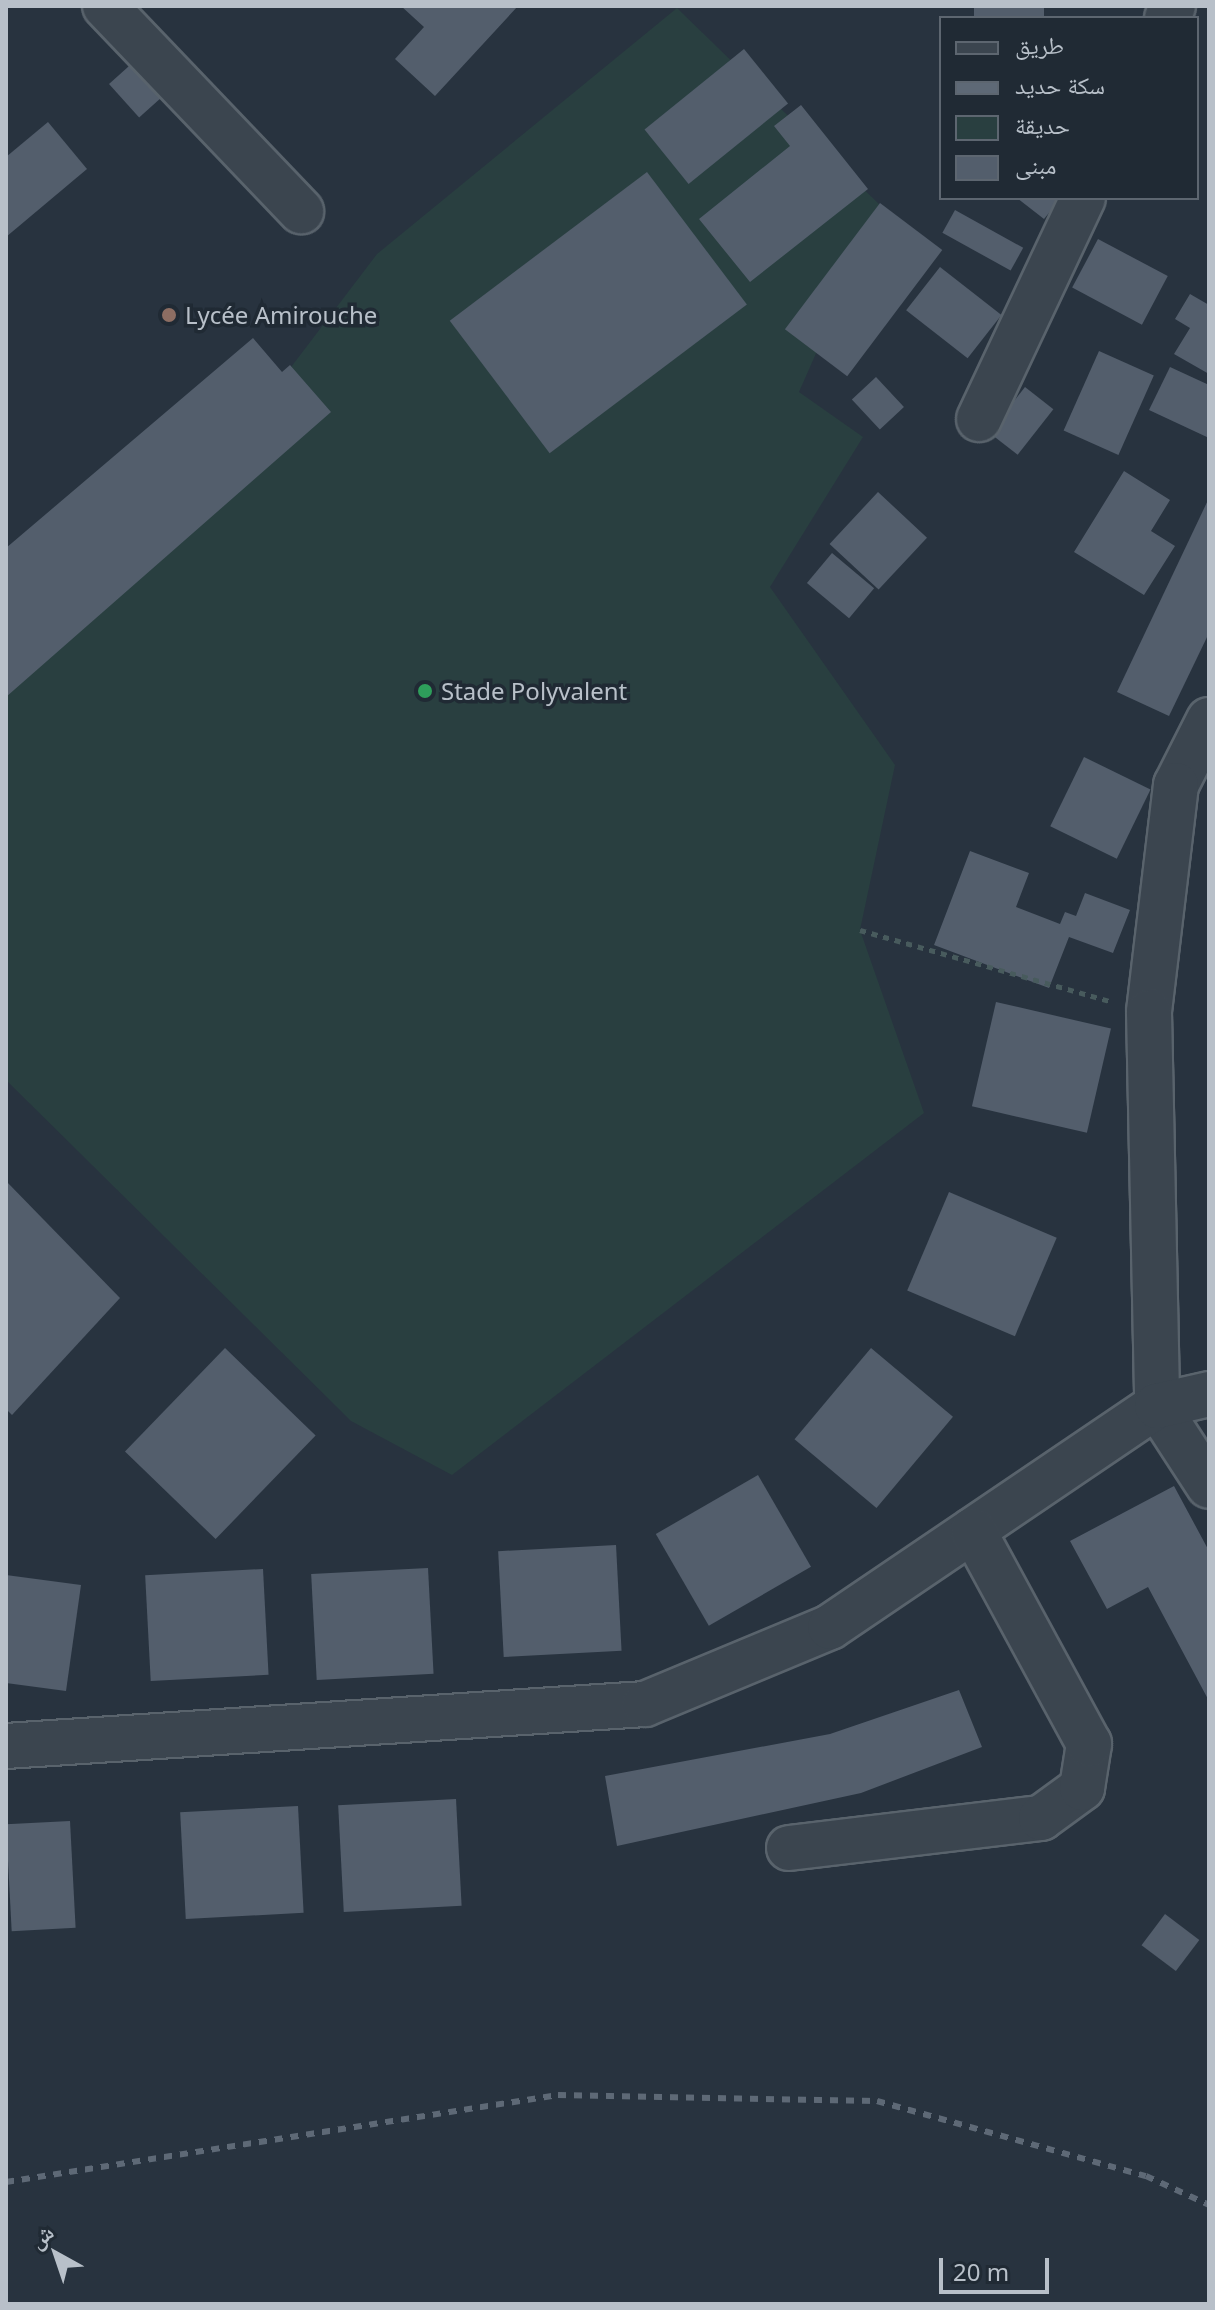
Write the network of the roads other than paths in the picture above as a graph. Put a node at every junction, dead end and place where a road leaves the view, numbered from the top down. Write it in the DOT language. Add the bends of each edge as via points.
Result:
graph roads {
  1 [pos="105,6"];
  2 [pos="1082,200"];
  3 [pos="301,211"];
  4 [pos="979,419"];
  5 [pos="1209,720"];
  6 [pos="1209,1394"];
  7 [pos="1157,1406"];
  8 [pos="1209,1486"];
  9 [pos="973,1530"];
  10 [pos="6,1746"];
  11 [pos="789,1848"];
  1 -- 3 [label="street"];
  2 -- 4 [label="street"];
  5 -- 7 [label="street" via="1176,785 1149,1012"];
  6 -- 7 [label="street"];
  7 -- 8 [label="street"];
  7 -- 9 [label="street"];
  9 -- 10 [label="street" via="830,1627 645,1704"];
  9 -- 11 [label="street" via="1089,1744 1082,1788 1041,1818"];
}
